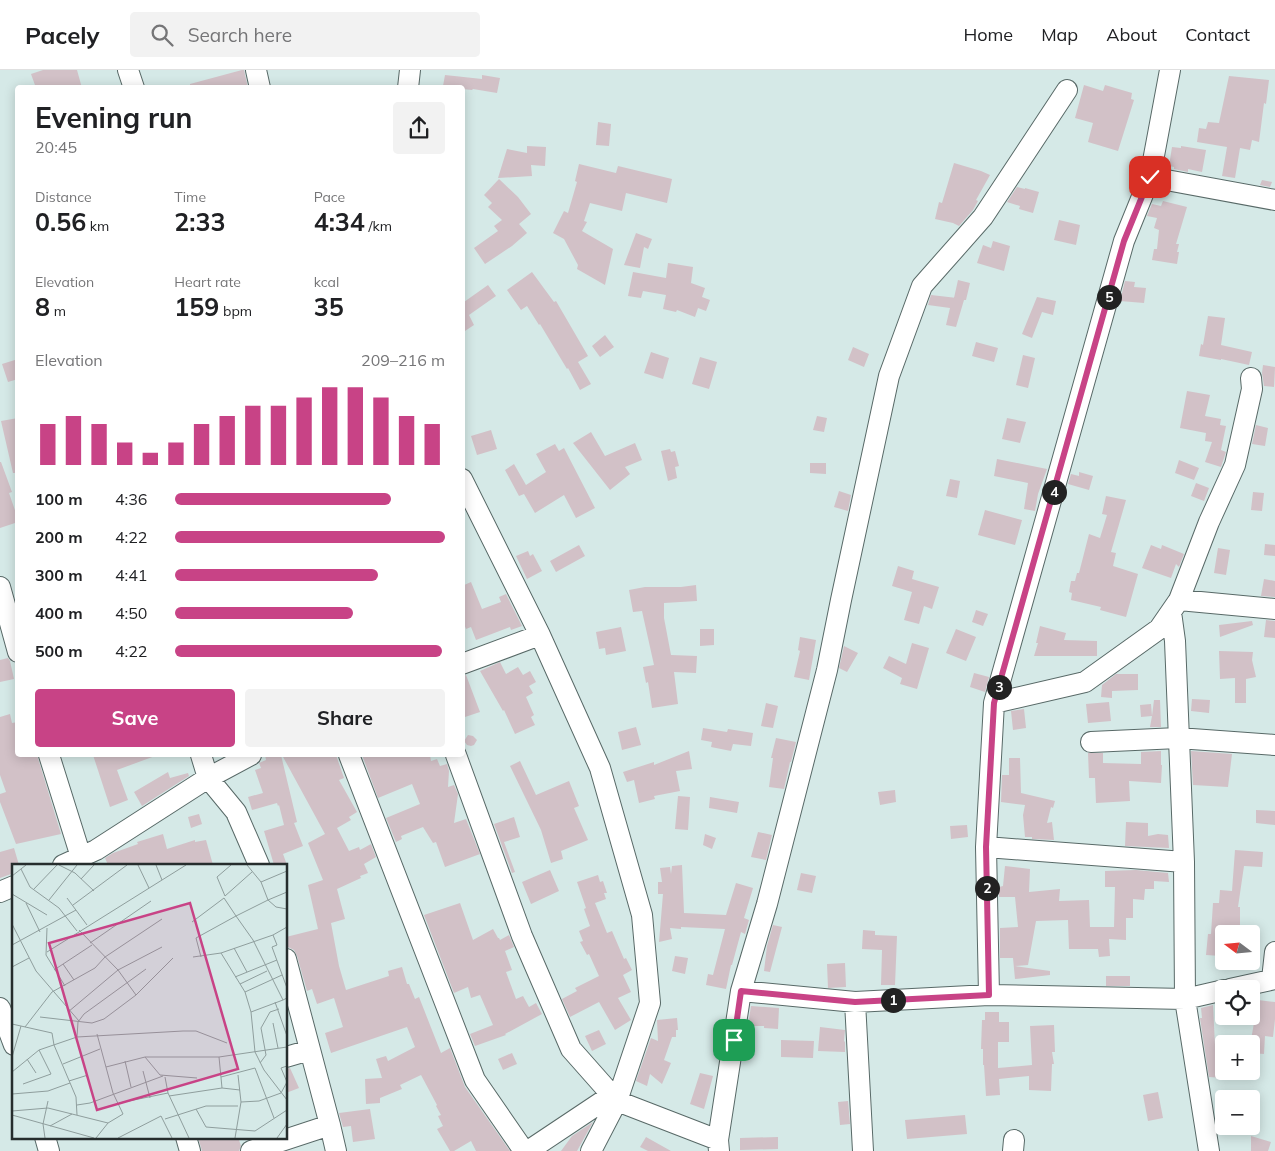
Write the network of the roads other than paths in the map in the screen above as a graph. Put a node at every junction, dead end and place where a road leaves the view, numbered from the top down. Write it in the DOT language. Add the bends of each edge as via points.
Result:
graph roads {
  1 [pos="128,70"];
  2 [pos="256,70"];
  3 [pos="410,70"];
  4 [pos="1170,70"];
  5 [pos="133,85"];
  6 [pos="259,85"];
  7 [pos="408,85"];
  8 [pos="1067,90"];
  9 [pos="1150,177"];
  10 [pos="1275,200"];
  11 [pos="1251,378"];
  12 [pos="465,485"];
  13 [pos="0,588"];
  14 [pos="1175,606"];
  15 [pos="1275,609"];
  16 [pos="540,635"];
  17 [pos="15,641"];
  18 [pos="465,663"];
  19 [pos="994,703"];
  20 [pos="1178,738"];
  21 [pos="1091,742"];
  22 [pos="1275,744"];
  23 [pos="50,757"];
  24 [pos="202,757"];
  25 [pos="247,757"];
  26 [pos="349,757"];
  27 [pos="457,757"];
  28 [pos="208,778"];
  29 [pos="986,847"];
  30 [pos="85,859"];
  31 [pos="1184,862"];
  32 [pos="259,864"];
  33 [pos="12,887"];
  34 [pos="0,892"];
  35 [pos="1275,952"];
  36 [pos="288,967"];
  37 [pos="1274,979"];
  38 [pos="1260,982"];
  39 [pos="741,991"];
  40 [pos="1215,992"];
  41 [pos="989,995"];
  42 [pos="1185,999"];
  43 [pos="855,1002"];
  44 [pos="0,1008"];
  45 [pos="12,1039"];
  46 [pos="310,1050"];
  47 [pos="288,1056"];
  48 [pos="614,1098"];
  49 [pos="330,1125"];
  50 [pos="45,1138"];
  51 [pos="186,1138"];
  52 [pos="718,1146"];
  53 [pos="49,1151"];
  54 [pos="190,1151"];
  55 [pos="252,1151"];
  56 [pos="336,1151"];
  57 [pos="526,1151"];
  58 [pos="590,1151"];
  59 [pos="863,1151"];
  60 [pos="1209,1151"];
  1 -- 5 [label="street"];
  2 -- 6 [label="street"];
  3 -- 7 [label="street"];
  4 -- 9 [label="street"];
  8 -- 39 [label="street" via="983,217 922,286 889,376 827,670 767,904"];
  9 -- 10 [label="street"];
  9 -- 19 [label="street" via="1124,241"];
  11 -- 14 [label="street" via="1252,389 1235,465"];
  12 -- 16 [label="street"];
  13 -- 17 [label="street"];
  14 -- 15 [label="street"];
  14 -- 19 [label="street" via="1159,629 1085,682"];
  14 -- 20 [label="street"];
  16 -- 18 [label="street"];
  16 -- 48 [label="street" via="600,768 642,915 650,1003"];
  19 -- 29 [label="street"];
  20 -- 21 [label="street"];
  20 -- 22 [label="street"];
  20 -- 31 [label="street"];
  23 -- 30 [label="street"];
  24 -- 28 [label="street"];
  25 -- 28 [label="street"];
  26 -- 57 [label="street" via="475,1080"];
  27 -- 48 [label="street" via="522,936 571,1049"];
  28 -- 30 [label="street"];
  28 -- 32 [label="street" via="236,812"];
  29 -- 31 [label="street"];
  29 -- 41 [label="street"];
  31 -- 42 [label="street"];
  33 -- 34 [label="street"];
  35 -- 37 [label="street"];
  36 -- 46 [label="street"];
  37 -- 38 [label="street"];
  39 -- 43 [label="street"];
  39 -- 52 [label="street"];
  40 -- 42 [label="street"];
  41 -- 42 [label="street"];
  41 -- 43 [label="street"];
  42 -- 60 [label="street"];
  43 -- 59 [label="street"];
  44 -- 45 [label="street"];
  46 -- 47 [label="street"];
  46 -- 49 [label="street"];
  48 -- 52 [label="street"];
  48 -- 57 [label="street"];
  48 -- 58 [label="street"];
  49 -- 55 [label="street"];
  49 -- 56 [label="street"];
  50 -- 53 [label="street"];
  51 -- 54 [label="street"];
}
